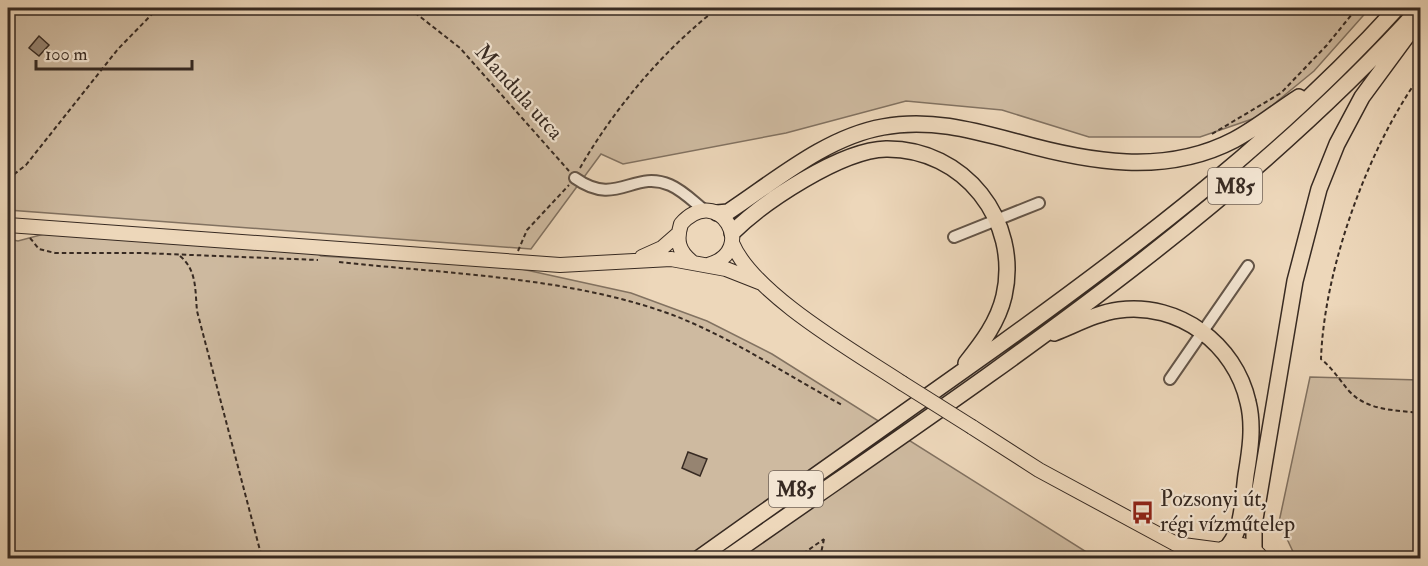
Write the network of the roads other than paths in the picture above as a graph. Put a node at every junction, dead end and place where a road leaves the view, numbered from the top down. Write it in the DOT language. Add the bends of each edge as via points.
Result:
graph roads {
  1 [pos="1397,8"];
  2 [pos="1420,8"];
  3 [pos="1420,16"];
  4 [pos="1331,75"];
  5 [pos="575,178"];
  6 [pos="679,190"];
  7 [pos="1039,203"];
  8 [pos="710,211"];
  9 [pos="689,215"];
  10 [pos="997,219"];
  11 [pos="8,225"];
  12 [pos="678,234"];
  13 [pos="954,237"];
  14 [pos="732,238"];
  15 [pos="636,259"];
  16 [pos="692,262"];
  17 [pos="708,265"];
  18 [pos="1248,266"];
  19 [pos="759,282"];
  20 [pos="1203,332"];
  21 [pos="1032,342"];
  22 [pos="953,378"];
  23 [pos="1170,379"];
  24 [pos="1176,544"];
  25 [pos="1221,551"];
  26 [pos="1258,554"];
  27 [pos="699,558"];
  28 [pos="727,558"];
  29 [pos="1084,558"];
  30 [pos="1089,558"];
  31 [pos="1197,558"];
  1 -- 4 [label="highway, M85"];
  2 -- 21 [label="highway, M85" via="1313,116 1252,171 1184,229"];
  3 -- 26 [label="highway" via="1362,98 1319,189 1295,281 1254,525"];
  4 -- 8 [label="highway" via="1232,141 1165,161 1132,164 1064,156 951,125 918,123 882,127 849,137 728,212"];
  4 -- 22 [label="highway, M85" via="1186,207"];
  5 -- 6 [label="lane" via="607,192 645,182 669,184"];
  6 -- 8 [label="lane"];
  6 -- 9 [label="lane"];
  7 -- 10 [label="lane"];
  8 -- 9 [label="main road"];
  8 -- 14 [label="main road" via="724,218"];
  9 -- 12 [label="main road"];
  10 -- 13 [label="lane"];
  10 -- 14 [label="highway" via="979,189 962,173 912,151 885,149 859,153 815,173 747,219"];
  10 -- 22 [label="highway" via="1007,260 1004,298 983,342"];
  11 -- 15 [label="main road" via="517,261 578,264"];
  12 -- 15 [label="main road" via="662,248"];
  12 -- 16 [label="main road" via="681,250"];
  14 -- 17 [label="main road" via="723,258"];
  14 -- 19 [label="main road" via="738,257"];
  15 -- 16 [label="main road"];
  16 -- 17 [label="main road"];
  17 -- 19 [label="main road"];
  18 -- 20 [label="lane"];
  19 -- 24 [label="main road, bridge" via="830,335 972,427 1088,499"];
  20 -- 21 [label="highway" via="1160,312 1119,310"];
  20 -- 23 [label="lane"];
  20 -- 25 [label="highway" via="1224,351 1249,404 1251,446 1238,523 1235,538"];
  21 -- 28 [label="highway, M85"];
  22 -- 27 [label="highway, M85"];
  24 -- 25 [label="main road"];
  24 -- 31 [label="main road"];
  25 -- 26 [label="main road" via="1246,545"];
  29 -- 30 [label="lane"];
}
